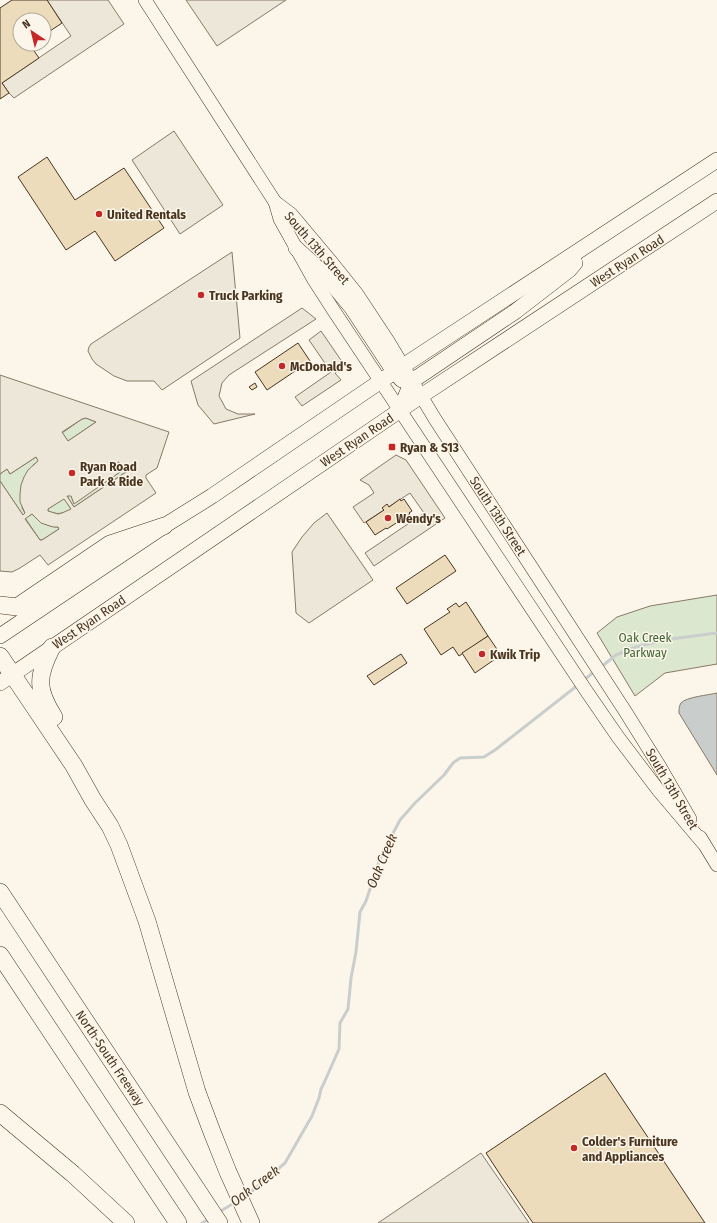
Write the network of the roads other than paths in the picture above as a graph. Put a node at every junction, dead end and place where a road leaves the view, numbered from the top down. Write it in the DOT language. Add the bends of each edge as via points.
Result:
graph roads {
  1 [pos="145,0"];
  2 [pos="717,160"];
  3 [pos="717,201"];
  4 [pos="275,202"];
  5 [pos="596,240"];
  6 [pos="296,248"];
  7 [pos="399,369"];
  8 [pos="381,382"];
  9 [pos="410,384"];
  10 [pos="421,396"];
  11 [pos="400,410"];
  12 [pos="164,526"];
  13 [pos="0,605"];
  14 [pos="0,636"];
  15 [pos="52,647"];
  16 [pos="0,656"];
  17 [pos="6,679"];
  18 [pos="110,826"];
  19 [pos="704,843"];
  20 [pos="717,865"];
  21 [pos="0,892"];
  22 [pos="0,955"];
  23 [pos="0,1113"];
  24 [pos="174,1218"];
  25 [pos="126,1223"];
  26 [pos="220,1223"];
  27 [pos="251,1223"];
  1 -- 4 [label="street, South 13th Street"];
  2 -- 5 [label="main road"];
  3 -- 10 [label="main road, West Ryan Road"];
  4 -- 6 [label="street, South 13th Street" via="280,219"];
  4 -- 7 [label="street, South 13th Street" via="291,214 352,288 388,341"];
  5 -- 7 [label="main road"];
  5 -- 9 [label="main road" via="569,270 516,311"];
  6 -- 7 [label="main road" via="352,308"];
  6 -- 8 [label="street, South 13th Street"];
  7 -- 8 [label="main road"];
  7 -- 9 [label="main road"];
  8 -- 11 [label="street, South 13th Street"];
  8 -- 12 [label="main road"];
  9 -- 10 [label="main road"];
  9 -- 11 [label="main road"];
  10 -- 11 [label="main road, West Ryan Road"];
  10 -- 19 [label="street, South 13th Street" via="664,772"];
  11 -- 15 [label="main road, West Ryan Road"];
  11 -- 19 [label="street, South 13th Street" via="618,737 659,791"];
  12 -- 13 [label="highway" via="110,544 18,606"];
  12 -- 14 [label="main road"];
  15 -- 17 [label="main road, West Ryan Road"];
  15 -- 18 [label="highway" via="40,678 41,694 101,795"];
  16 -- 17 [label="highway"];
  17 -- 18 [label="highway" via="74,766"];
  18 -- 27 [label="highway" via="147,921 197,1092"];
  19 -- 20 [label="street, South 13th Street"];
  21 -- 26 [label="highway, North-South Freeway"];
  22 -- 24 [label="highway"];
  23 -- 25 [label="highway" via="73,1174"];
}
